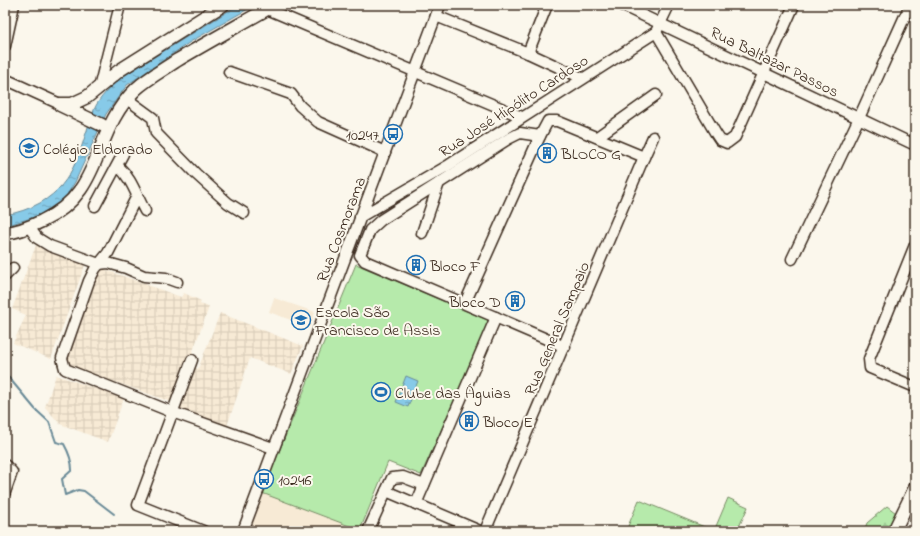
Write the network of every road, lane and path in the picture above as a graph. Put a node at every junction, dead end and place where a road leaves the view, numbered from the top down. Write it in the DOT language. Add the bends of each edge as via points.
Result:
graph roads {
  1 [pos="14,5"];
  2 [pos="120,5"];
  3 [pos="223,5"];
  4 [pos="440,5"];
  5 [pos="547,5"];
  6 [pos="621,5"];
  7 [pos="669,5"];
  8 [pos="794,5"];
  9 [pos="270,7"];
  10 [pos="909,8"];
  11 [pos="436,16"];
  12 [pos="658,27"];
  13 [pos="5,46"];
  14 [pos="528,52"];
  15 [pos="107,58"];
  16 [pos="120,70"];
  17 [pos="229,72"];
  18 [pos="416,72"];
  19 [pos="764,72"];
  20 [pos="582,78"];
  21 [pos="5,79"];
  22 [pos="99,88"];
  23 [pos="656,95"];
  24 [pos="127,99"];
  25 [pos="60,104"];
  26 [pos="522,117"];
  27 [pos="860,118"];
  28 [pos="101,125"];
  29 [pos="540,136"];
  30 [pos="597,137"];
  31 [pos="653,137"];
  32 [pos="915,145"];
  33 [pos="385,152"];
  34 [pos="123,154"];
  35 [pos="644,156"];
  36 [pos="118,166"];
  37 [pos="438,183"];
  38 [pos="137,196"];
  39 [pos="95,206"];
  40 [pos="145,211"];
  41 [pos="244,213"];
  42 [pos="360,217"];
  43 [pos="29,227"];
  44 [pos="422,233"];
  45 [pos="5,234"];
  46 [pos="915,244"];
  47 [pos="792,259"];
  48 [pos="99,264"];
  49 [pos="13,268"];
  50 [pos="5,276"];
  51 [pos="177,282"];
  52 [pos="465,303"];
  53 [pos="496,317"];
  54 [pos="564,347"];
  55 [pos="192,360"];
  56 [pos="915,387"];
  57 [pos="172,412"];
  58 [pos="273,448"];
  59 [pos="5,465"];
  60 [pos="424,485"];
  61 [pos="915,488"];
  62 [pos="386,491"];
  63 [pos="5,492"];
  64 [pos="416,504"];
  65 [pos="203,531"];
  66 [pos="243,531"];
  67 [pos="368,531"];
  68 [pos="480,531"];
  69 [pos="485,531"];
  70 [pos="894,531"];
  1 -- 13 [label="street"];
  2 -- 15 [label="street"];
  3 -- 16 [label="main road"];
  4 -- 11 [label="street, Rua Cosmorama"];
  5 -- 14 [label="street"];
  6 -- 12 [label="street, Rua Baltazar Passos"];
  7 -- 12 [label="street"];
  8 -- 19 [label="street"];
  9 -- 18 [label="street"];
  9 -- 24 [label="main road" via="146,81"];
  10 -- 27 [label="street"];
  11 -- 14 [label="street"];
  11 -- 18 [label="street, Rua Cosmorama"];
  12 -- 19 [label="street, Rua Baltazar Passos"];
  12 -- 19 [label="street" via="716,134 724,142 727,143 735,137"];
  12 -- 20 [label="street, Rua José Hipólito Cardoso"];
  14 -- 20 [label="street"];
  15 -- 16 [label="street"];
  15 -- 22 [label="street"];
  16 -- 22 [label="main road"];
  17 -- 33 [label="street" via="291,94 318,122"];
  18 -- 26 [label="street"];
  18 -- 33 [label="street, Rua Cosmorama"];
  19 -- 27 [label="street, Rua Baltazar Passos"];
  20 -- 26 [label="street, Rua José Hipólito Cardoso"];
  21 -- 25 [label="street"];
  22 -- 25 [label="main road" via="77,102"];
  23 -- 30 [label="street"];
  24 -- 28 [label="main road" via="117,112"];
  24 -- 41 [label="street" via="153,118 156,133 196,174 228,203"];
  25 -- 28 [label="main road"];
  26 -- 42 [label="street, Rua José Hipólito Cardoso" via="449,165"];
  27 -- 32 [label="street, Rua Baltazar Passos"];
  27 -- 47 [label="street"];
  28 -- 43 [label="main road" via="90,175 83,189 64,208"];
  29 -- 30 [label="street" via="546,124 552,120"];
  29 -- 37 [label="street" via="517,134"];
  29 -- 52 [label="street"];
  30 -- 35 [label="street"];
  31 -- 35 [label="street, Rua General Sampaio"];
  33 -- 42 [label="street, Rua Cosmorama"];
  34 -- 36 [label="street"];
  35 -- 54 [label="street, Rua General Sampaio"];
  36 -- 38 [label="street" via="132,183"];
  36 -- 39 [label="street"];
  37 -- 44 [label="street"];
  37 -- 52 [label="street" via="376,223 360,252 361,258"];
  38 -- 40 [label="street"];
  38 -- 48 [label="street" via="108,253"];
  42 -- 58 [label="street, Rua Cosmorama"];
  43 -- 45 [label="main road"];
  43 -- 48 [label="street" via="44,243"];
  46 -- 56 [label="street" via="869,359 870,368"];
  48 -- 51 [label="street" via="108,263 144,276"];
  48 -- 57 [label="street" via="89,281 62,358 66,369"];
  49 -- 50 [label="street"];
  52 -- 53 [label="street"];
  53 -- 54 [label="street"];
  53 -- 60 [label="street"];
  54 -- 69 [label="street, Rua General Sampaio"];
  55 -- 57 [label="street"];
  57 -- 58 [label="street"];
  57 -- 65 [label="street" via="138,505"];
  58 -- 66 [label="street, Rua Cosmorama"];
  59 -- 63 [label="street" via="12,472"];
  60 -- 62 [label="street" via="398,476 392,478"];
  60 -- 64 [label="street"];
  61 -- 70 [label="main road"];
  62 -- 64 [label="street"];
  62 -- 67 [label="street"];
  64 -- 68 [label="street"];
}
